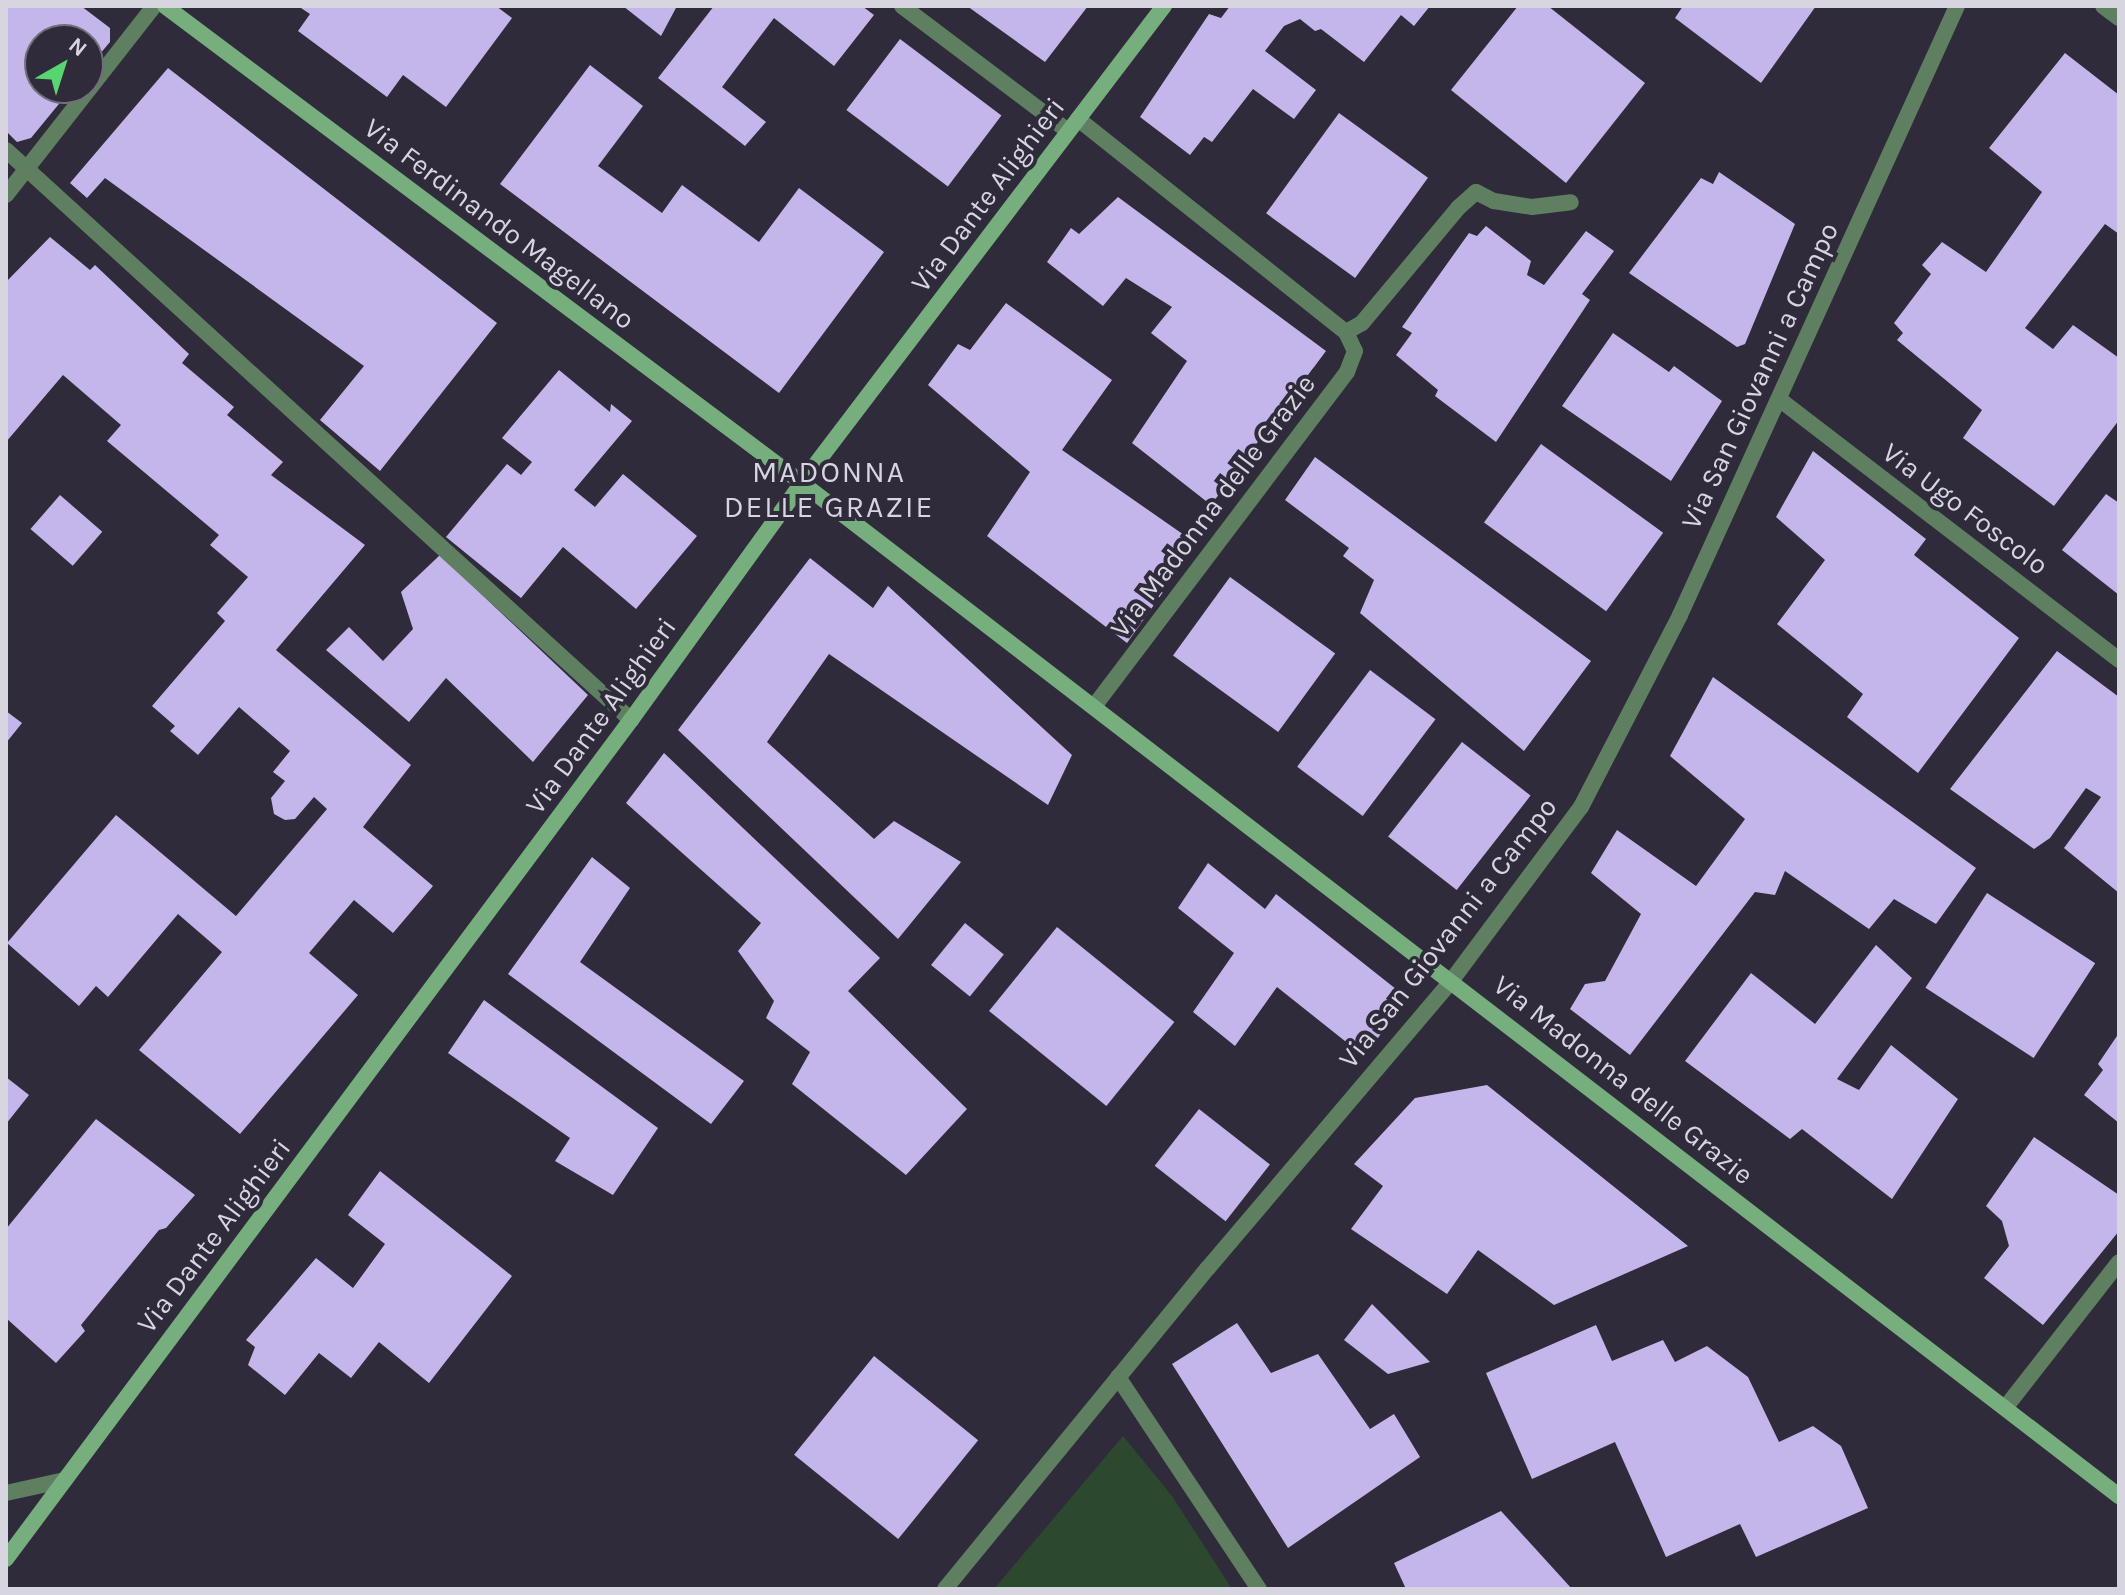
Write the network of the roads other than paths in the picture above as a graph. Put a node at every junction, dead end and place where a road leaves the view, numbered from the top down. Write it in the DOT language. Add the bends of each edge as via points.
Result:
graph roads {
  1 [pos="154,6"];
  2 [pos="165,6"];
  3 [pos="902,6"];
  4 [pos="1164,6"];
  5 [pos="1957,6"];
  6 [pos="2103,6"];
  7 [pos="2119,18"];
  8 [pos="1073,125"];
  9 [pos="6,150"];
  10 [pos="27,169"];
  11 [pos="6,195"];
  12 [pos="1571,202"];
  13 [pos="1346,332"];
  14 [pos="1779,399"];
  15 [pos="802,483"];
  16 [pos="2119,660"];
  17 [pos="1094,706"];
  18 [pos="631,720"];
  19 [pos="1452,980"];
  20 [pos="2119,1262"];
  21 [pos="1118,1377"];
  22 [pos="2005,1408"];
  23 [pos="65,1480"];
  24 [pos="6,1493"];
  25 [pos="2119,1496"];
  26 [pos="6,1559"];
  27 [pos="945,1589"];
  28 [pos="1259,1589"];
  1 -- 10 [label="street"];
  2 -- 15 [label="street, Via Ferdinando Magellano"];
  3 -- 8 [label="street"];
  4 -- 8 [label="street, Via Dante Alighieri"];
  5 -- 14 [label="street, Via San Giovanni a Campo"];
  6 -- 7 [label="street"];
  8 -- 13 [label="street"];
  8 -- 15 [label="street, Via Dante Alighieri"];
  9 -- 10 [label="street"];
  10 -- 11 [label="street"];
  10 -- 18 [label="street"];
  12 -- 13 [label="street" via="1532,207 1494,201 1476,192 1362,323"];
  13 -- 17 [label="street, Via Madonna delle Grazie" via="1355,351 1347,372"];
  14 -- 16 [label="street, Via Ugo Foscolo"];
  14 -- 19 [label="street, Via San Giovanni a Campo" via="1680,615 1581,807"];
  15 -- 17 [label="street, Via Madonna delle Grazie"];
  15 -- 18 [label="street, Via Dante Alighieri"];
  17 -- 19 [label="street, Via Madonna delle Grazie"];
  18 -- 23 [label="street, Via Dante Alighieri"];
  19 -- 21 [label="street, Via San Giovanni a Campo"];
  19 -- 22 [label="street, Via Madonna delle Grazie"];
  20 -- 22 [label="street"];
  21 -- 27 [label="street, Via San Giovanni a Campo"];
  21 -- 28 [label="street"];
  22 -- 25 [label="street, Via Madonna delle Grazie"];
  23 -- 24 [label="street"];
  23 -- 26 [label="street, Via Dante Alighieri"];
}
